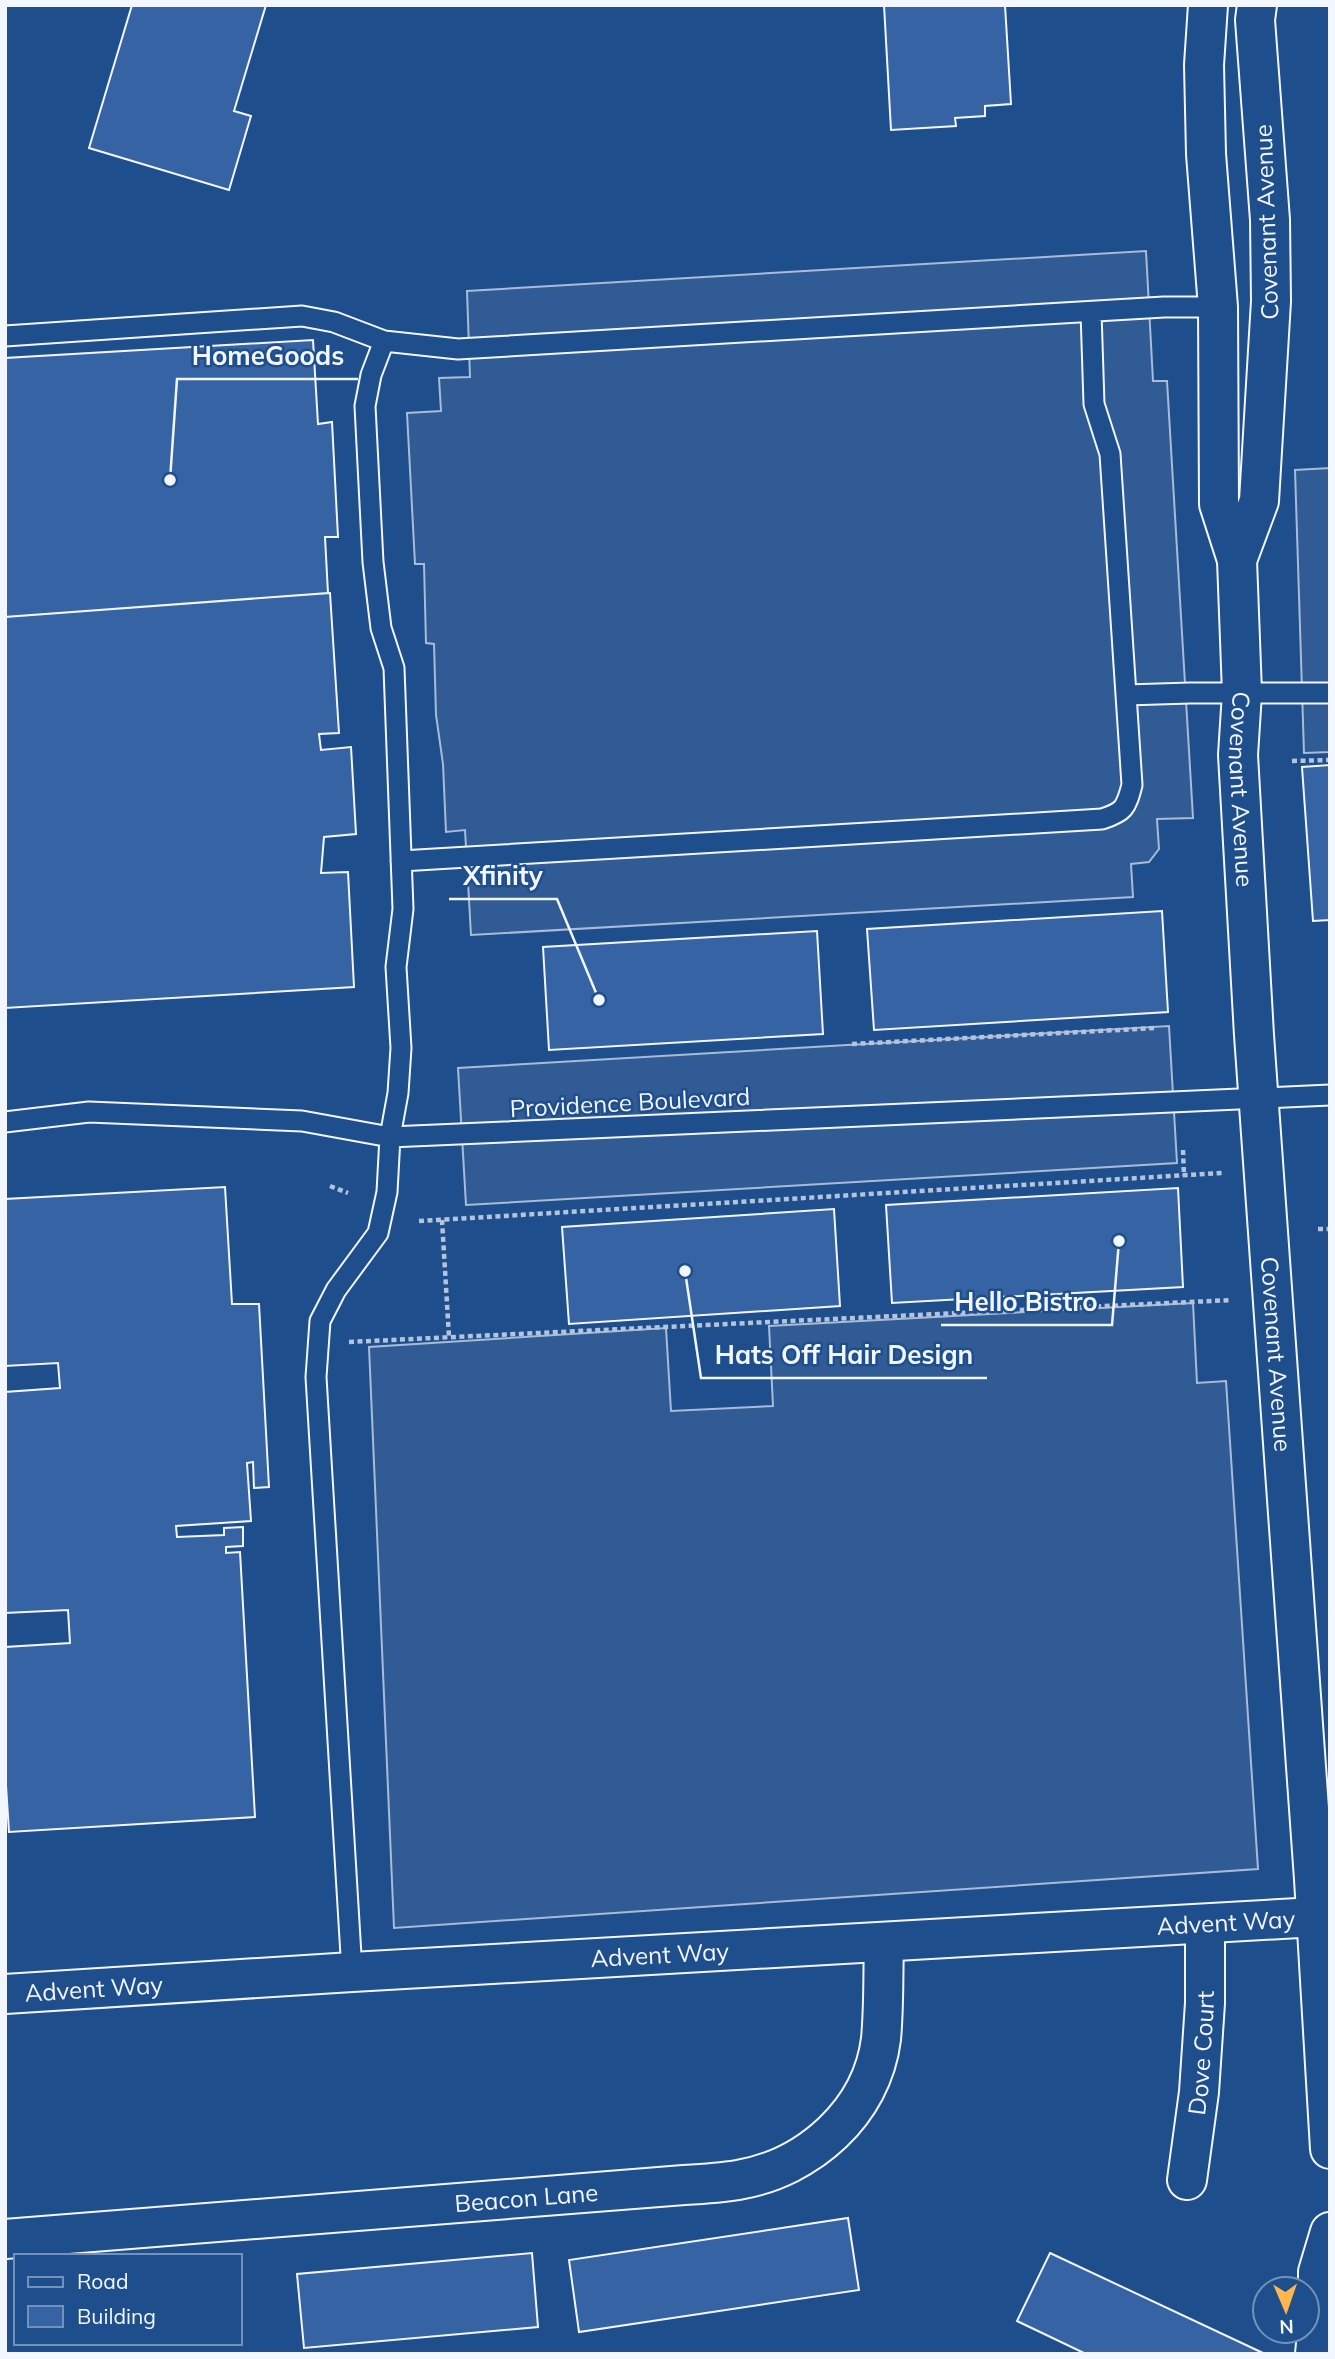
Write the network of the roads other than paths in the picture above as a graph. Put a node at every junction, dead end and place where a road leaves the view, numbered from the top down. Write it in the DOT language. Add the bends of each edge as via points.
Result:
graph roads {
  1 [pos="1208,5"];
  2 [pos="1257,5"];
  3 [pos="1279,5"];
  4 [pos="1261,79"];
  5 [pos="1218,306"];
  6 [pos="1091,312"];
  7 [pos="5,336"];
  8 [pos="384,341"];
  9 [pos="1237,560"];
  10 [pos="1242,693"];
  11 [pos="1330,693"];
  12 [pos="1126,695"];
  13 [pos="401,861"];
  14 [pos="1330,1095"];
  15 [pos="1258,1100"];
  16 [pos="5,1122"];
  17 [pos="390,1137"];
  18 [pos="1323,1916"];
  19 [pos="1205,1924"];
  20 [pos="884,1942"];
  21 [pos="352,1972"];
  22 [pos="5,1994"];
  23 [pos="1330,2149"];
  24 [pos="1187,2180"];
  25 [pos="1330,2232"];
  26 [pos="5,2239"];
  27 [pos="1315,2354"];
  1 -- 5 [label="street, Covenant Avenue" via="1206,154"];
  2 -- 4 [label="street, Covenant Avenue"];
  3 -- 4 [label="street"];
  4 -- 9 [label="street, Covenant Avenue" via="1271,301 1259,501"];
  5 -- 6 [label="lane"];
  5 -- 9 [label="street, Covenant Avenue" via="1219,504"];
  6 -- 8 [label="lane" via="458,349"];
  6 -- 12 [label="lane" via="1094,404 1110,454"];
  7 -- 8 [label="lane" via="302,316 334,322"];
  8 -- 13 [label="lane" via="365,406 373,562 381,628 394,668"];
  9 -- 10 [label="street, Covenant Avenue"];
  10 -- 11 [label="lane"];
  10 -- 12 [label="lane"];
  10 -- 15 [label="street, Covenant Avenue" via="1238,755"];
  12 -- 13 [label="lane" via="1132,785 1118,814 1102,819"];
  13 -- 17 [label="lane" via="403,909 396,967 401,1048"];
  14 -- 15 [label="lane, Providence Boulevard"];
  15 -- 17 [label="lane, Providence Boulevard"];
  15 -- 18 [label="street, Covenant Avenue"];
  16 -- 17 [label="lane, Providence Boulevard" via="102,1112 302,1121"];
  17 -- 21 [label="lane" via="387,1192 378,1233 336,1290 320,1321 316,1377"];
  18 -- 19 [label="street, Advent Way"];
  18 -- 23 [label="street, Covenant Avenue"];
  19 -- 20 [label="street, Advent Way"];
  19 -- 24 [label="street, Dove Court" via="1200,2080"];
  20 -- 21 [label="street, Advent Way"];
  20 -- 26 [label="street, Beacon Lane" via="881,2039 875,2068 860,2101 838,2129 778,2169 739,2180 684,2185"];
  21 -- 22 [label="street, Advent Way"];
  25 -- 27 [label="street" via="1318,2272"];
}
